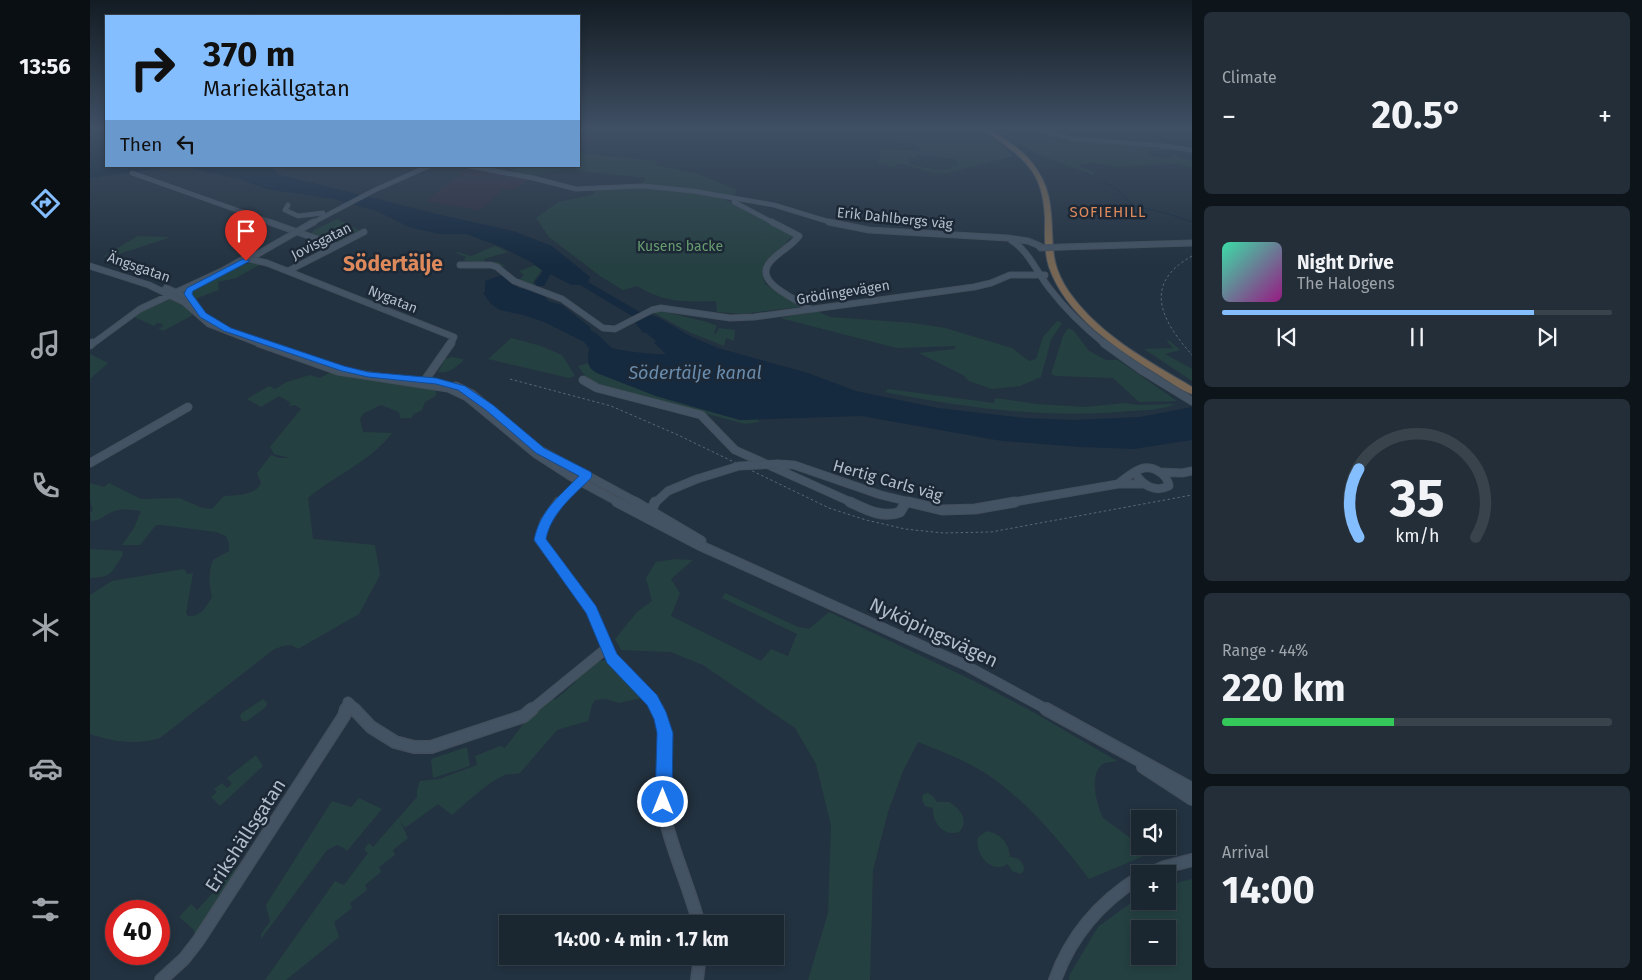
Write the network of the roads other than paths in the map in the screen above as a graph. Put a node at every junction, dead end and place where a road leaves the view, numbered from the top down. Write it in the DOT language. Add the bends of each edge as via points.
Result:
graph roads {
  1 [pos="137,175"];
  2 [pos="405,175"];
  3 [pos="409,175"];
  4 [pos="516,175"];
  5 [pos="1038,175"];
  6 [pos="374,190"];
  7 [pos="735,198"];
  8 [pos="288,204"];
  9 [pos="335,210"];
  10 [pos="364,232"];
  11 [pos="302,235"];
  12 [pos="995,237"];
  13 [pos="1023,240"];
  14 [pos="1192,243"];
  15 [pos="1018,244"];
  16 [pos="337,246"];
  17 [pos="1036,247"];
  18 [pos="252,257"];
  19 [pos="90,264"];
  20 [pos="460,264"];
  21 [pos="288,271"];
  22 [pos="1042,274"];
  23 [pos="191,289"];
  24 [pos="175,294"];
  25 [pos="192,302"];
  26 [pos="810,309"];
  27 [pos="90,345"];
  28 [pos="1176,379"];
  29 [pos="583,380"];
  30 [pos="426,381"];
  31 [pos="1192,386"];
  32 [pos="1192,391"];
  33 [pos="1192,401"];
  34 [pos="188,407"];
  35 [pos="90,463"];
  36 [pos="1192,471"];
  37 [pos="1135,472"];
  38 [pos="1159,472"];
  39 [pos="1182,473"];
  40 [pos="587,475"];
  41 [pos="1169,480"];
  42 [pos="580,481"];
  43 [pos="683,484"];
  44 [pos="1118,484"];
  45 [pos="1144,484"];
  46 [pos="656,501"];
  47 [pos="906,502"];
  48 [pos="641,505"];
  49 [pos="650,510"];
  50 [pos="633,511"];
  51 [pos="652,521"];
  52 [pos="715,551"];
  53 [pos="607,648"];
  54 [pos="1132,758"];
  55 [pos="1192,789"];
  56 [pos="1192,799"];
  57 [pos="1191,862"];
  58 [pos="1175,865"];
  59 [pos="1131,884"];
  60 [pos="697,915"];
  61 [pos="699,965"];
  62 [pos="161,980"];
  63 [pos="697,980"];
  64 [pos="1055,980"];
  1 -- 11 [label="street"];
  2 -- 6 [label="street"];
  3 -- 6 [label="street"];
  4 -- 7 [label="street, Erik Dahlbergs väg" via="576,189 652,186"];
  5 -- 28 [label="highway" via="1049,204 1048,246 1054,273 1065,291 1093,320 1140,359"];
  6 -- 9 [label="street"];
  6 -- 9 [label="street"];
  7 -- 12 [label="street, Erik Dahlbergs väg" via="774,205 846,226"];
  7 -- 26 [label="street" via="734,202 799,236 769,262 765,273 770,283"];
  8 -- 9 [label="street" via="286,212 299,216"];
  9 -- 11 [label="street"];
  9 -- 18 [label="street, bridge"];
  10 -- 16 [label="street, Jovisgatan"];
  11 -- 16 [label="street"];
  12 -- 13 [label="street, Erik Dahlbergs väg"];
  12 -- 15 [label="street, Erik Dahlbergs väg" via="1007,238"];
  13 -- 15 [label="street"];
  13 -- 17 [label="street"];
  14 -- 17 [label="street, bridge"];
  15 -- 17 [label="street"];
  15 -- 22 [label="street"];
  16 -- 21 [label="street, Jovisgatan"];
  17 -- 22 [label="street" via="1029,252"];
  18 -- 21 [label="street, Nygatan"];
  18 -- 23 [label="street"];
  18 -- 24 [label="street"];
  19 -- 24 [label="street, Ängsgatan"];
  20 -- 26 [label="street, Grödingevägen" via="491,265 514,281 562,298 603,328 615,329 652,310 666,308 712,316 746,317"];
  21 -- 30 [label="street, Nygatan" via="454,338"];
  22 -- 26 [label="street, Grödingevägen" via="1010,275 974,287"];
  22 -- 33 [label="street" via="1058,300 1095,335 1158,381"];
  23 -- 24 [label="street"];
  23 -- 25 [label="street" via="188,294"];
  24 -- 25 [label="street"];
  24 -- 27 [label="street" via="128,317"];
  24 -- 30 [label="street" via="209,324 297,358 348,373"];
  25 -- 30 [label="street" via="203,315 228,330 342,369"];
  28 -- 31 [label="highway"];
  28 -- 32 [label="highway"];
  29 -- 47 [label="street" via="597,388 701,415 735,450 866,509 888,515 905,508"];
  30 -- 40 [label="street, Nyköpingsvägen" via="451,384 466,390 540,450"];
  30 -- 42 [label="street, Nyköpingsvägen" via="467,397 536,454"];
  34 -- 35 [label="street"];
  36 -- 39 [label="street, Hertig Carls väg"];
  37 -- 38 [label="street, Hertig Carls väg" via="1145,468"];
  37 -- 44 [label="street, Hertig Carls väg"];
  37 -- 45 [label="street"];
  38 -- 39 [label="street, Hertig Carls väg"];
  38 -- 41 [label="street"];
  39 -- 41 [label="street, Hertig Carls väg"];
  40 -- 42 [label="street"];
  40 -- 48 [label="street, Nyköpingsvägen"];
  41 -- 45 [label="street, Hertig Carls väg" via="1169,486 1164,489"];
  42 -- 50 [label="street, Nyköpingsvägen"];
  42 -- 53 [label="street" via="551,512 543,525 540,540 592,610"];
  43 -- 46 [label="street, Hertig Carls väg"];
  43 -- 47 [label="street, Hertig Carls väg, bridge" via="739,466 794,465"];
  43 -- 49 [label="street, Hertig Carls väg"];
  44 -- 45 [label="street, Hertig Carls väg"];
  44 -- 47 [label="street, Hertig Carls väg" via="975,509 942,510"];
  46 -- 48 [label="street, Hertig Carls väg"];
  46 -- 49 [label="street, Hertig Carls väg"];
  48 -- 49 [label="street, Nyköpingsvägen"];
  49 -- 50 [label="street"];
  49 -- 51 [label="street"];
  49 -- 52 [label="street, Nyköpingsvägen"];
  50 -- 51 [label="street, Nyköpingsvägen"];
  51 -- 52 [label="street, Nyköpingsvägen"];
  52 -- 54 [label="street, Nyköpingsvägen" via="965,664"];
  53 -- 60 [label="street" via="612,659 652,700 661,717 665,733 663,787 666,821"];
  53 -- 62 [label="street, Erikshällsgatan" via="524,716 431,747 395,742 371,727 348,702 344,716 198,941"];
  54 -- 55 [label="street, Nyköpingsvägen"];
  54 -- 56 [label="street, Nyköpingsvägen"];
  57 -- 58 [label="street"];
  59 -- 64 [label="street" via="1106,902 1085,924 1068,947"];
  61 -- 63 [label="street"];
}
